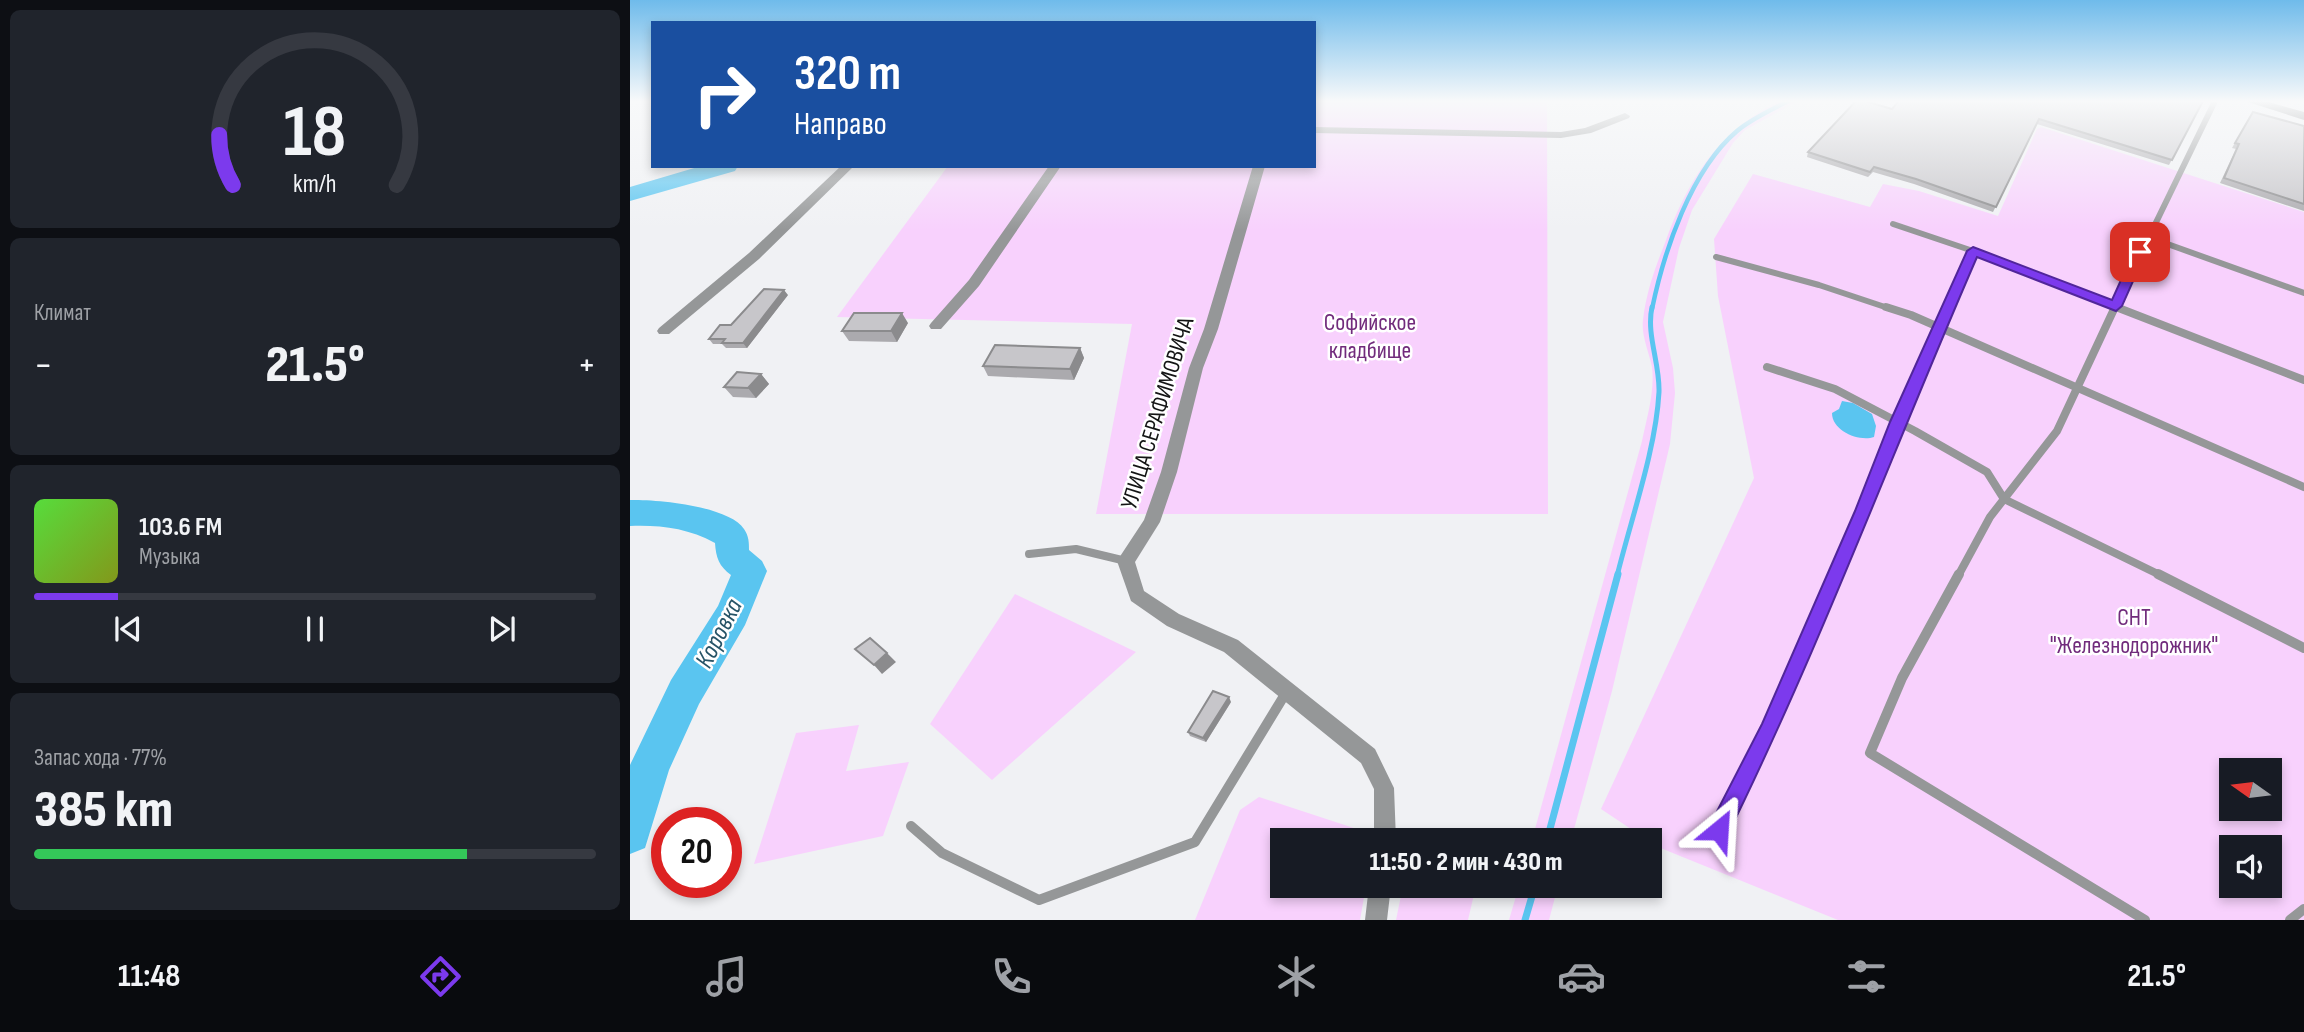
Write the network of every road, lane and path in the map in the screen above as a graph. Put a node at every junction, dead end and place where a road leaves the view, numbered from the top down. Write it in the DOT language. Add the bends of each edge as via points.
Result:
graph roads {
  1 [pos="2195,144"];
  2 [pos="846,168"];
  3 [pos="1054,168"];
  4 [pos="1258,168"];
  5 [pos="1893,224"];
  6 [pos="2148,237"];
  7 [pos="1973,251"];
  8 [pos="1716,257"];
  9 [pos="2304,293"];
  10 [pos="2116,306"];
  11 [pos="936,326"];
  12 [pos="1939,327"];
  13 [pos="664,331"];
  14 [pos="1767,367"];
  15 [pos="2304,380"];
  16 [pos="2077,388"];
  17 [pos="1898,422"];
  18 [pos="2304,487"];
  19 [pos="2004,499"];
  20 [pos="1030,555"];
  21 [pos="1126,561"];
  22 [pos="2304,648"];
  23 [pos="1287,691"];
  24 [pos="911,826"];
  25 [pos="1385,828"];
  26 [pos="1719,830"];
  27 [pos="1379,898"];
  28 [pos="2304,909"];
  29 [pos="1376,920"];
  30 [pos="2145,920"];
  31 [pos="2290,920"];
  1 -- 6 [label="lane"];
  2 -- 13 [label="street" via="754,256"];
  3 -- 11 [label="street" via="974,283"];
  4 -- 21 [label="street, УЛИЦА СЕРАФИМОВИЧА" via="1169,472 1152,522"];
  5 -- 7 [label="lane"];
  6 -- 9 [label="lane"];
  6 -- 10 [label="lane"];
  7 -- 10 [label="lane"];
  7 -- 12 [label="lane"];
  8 -- 12 [label="lane" via="1819,285"];
  10 -- 15 [label="lane"];
  10 -- 16 [label="lane"];
  12 -- 16 [label="lane"];
  12 -- 17 [label="lane"];
  14 -- 17 [label="lane" via="1835,389"];
  16 -- 18 [label="lane"];
  16 -- 19 [label="lane" via="2057,431"];
  17 -- 19 [label="lane" via="1987,472"];
  17 -- 26 [label="lane" via="1775,717"];
  19 -- 22 [label="lane"];
  19 -- 30 [label="lane" via="1902,678 1870,753"];
  20 -- 21 [label="lane" via="1076,549"];
  21 -- 23 [label="street" via="1137,596 1173,621 1231,646"];
  23 -- 24 [label="lane" via="1195,842 1040,900 942,853"];
  23 -- 25 [label="street" via="1368,756 1384,788"];
  27 -- 29 [label="street"];
  28 -- 31 [label="lane"];
}
